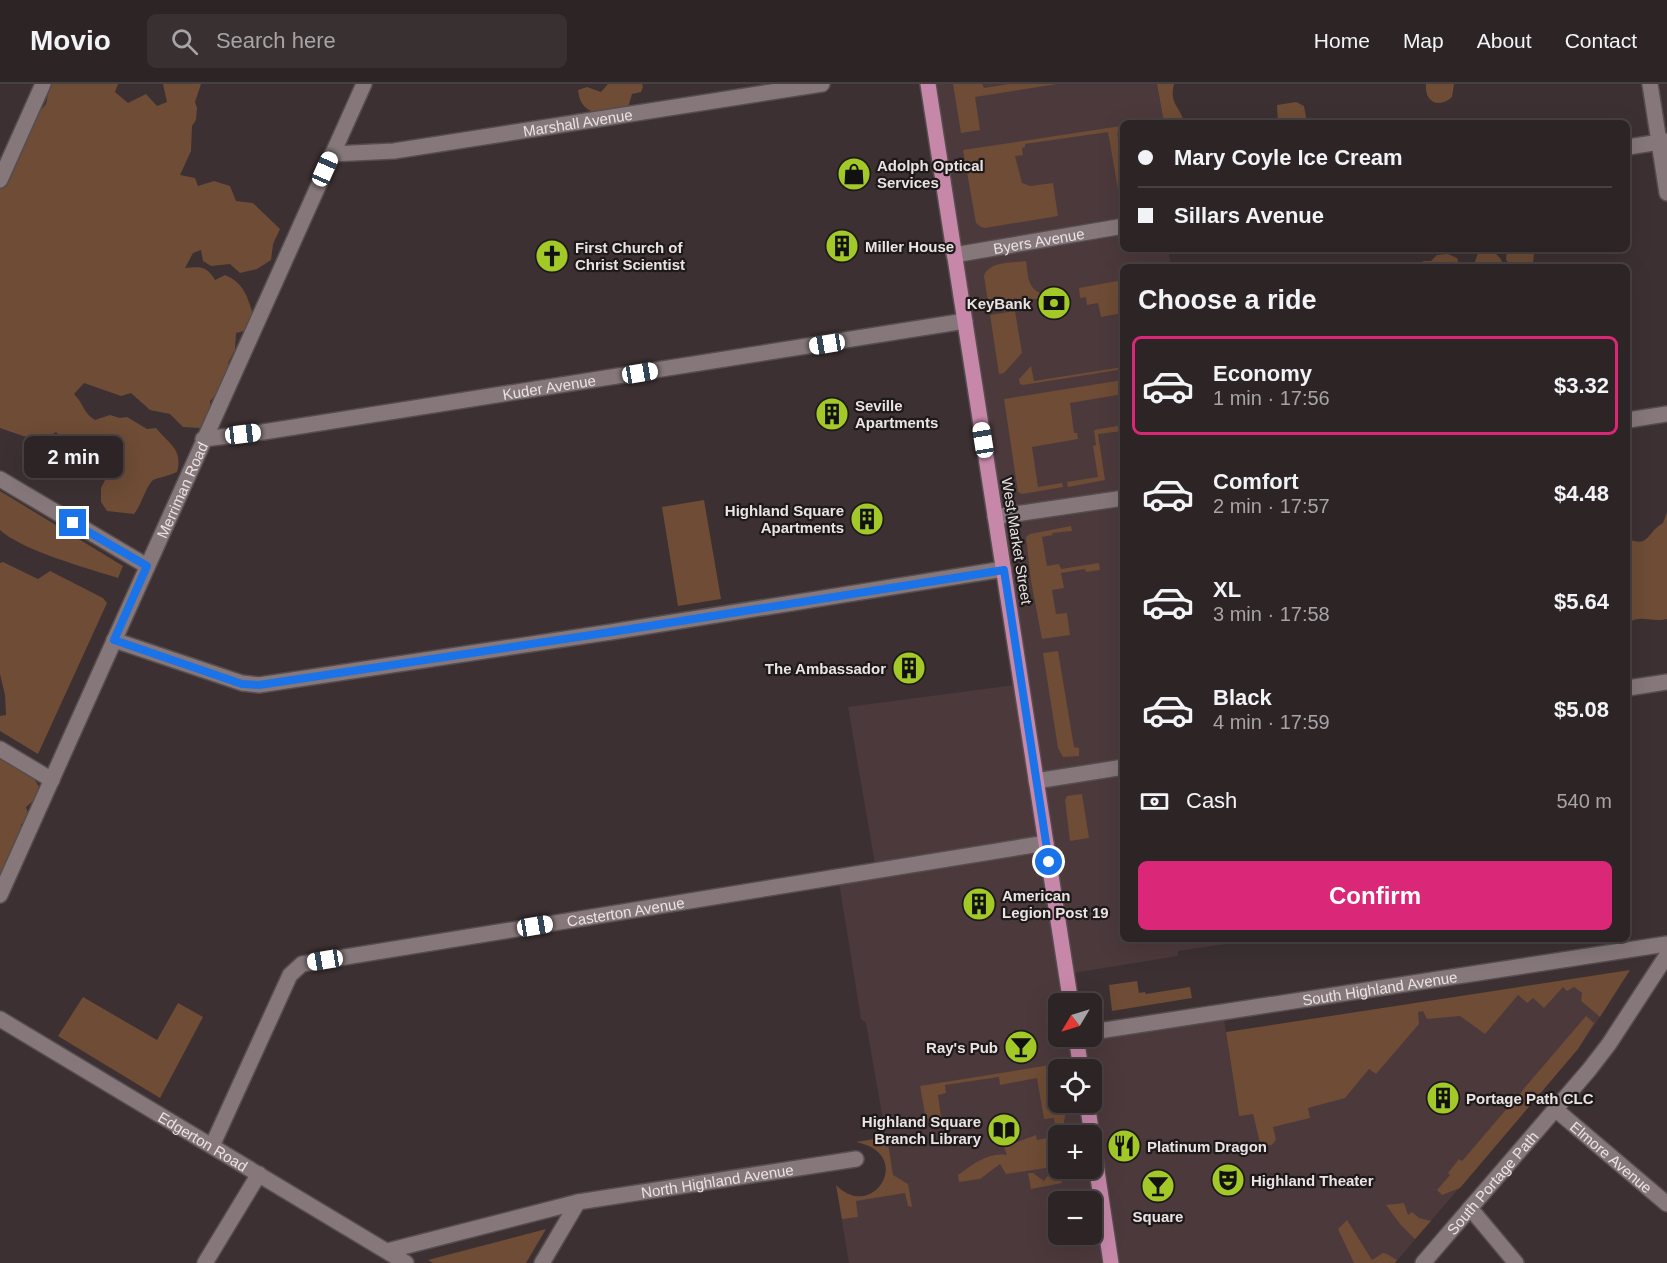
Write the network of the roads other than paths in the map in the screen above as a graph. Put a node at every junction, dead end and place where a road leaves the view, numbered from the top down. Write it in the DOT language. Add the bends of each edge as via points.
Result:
graph roads {
  1 [pos="44,84"];
  2 [pos="364,84"];
  3 [pos="822,84"];
  4 [pos="928,84"];
  5 [pos="1650,84"];
  6 [pos="1663,142"];
  7 [pos="1630,147"];
  8 [pos="332,154"];
  9 [pos="0,180"];
  10 [pos="1667,194"];
  11 [pos="1120,227"];
  12 [pos="954,255"];
  13 [pos="965,321"];
  14 [pos="1667,414"];
  15 [pos="1630,420"];
  16 [pos="203,439"];
  17 [pos="0,479"];
  18 [pos="1120,499"];
  19 [pos="995,517"];
  20 [pos="147,566"];
  21 [pos="1004,570"];
  22 [pos="114,640"];
  23 [pos="1667,682"];
  24 [pos="1630,688"];
  25 [pos="0,749"];
  26 [pos="1120,768"];
  27 [pos="52,780"];
  28 [pos="1036,781"];
  29 [pos="1046,843"];
  30 [pos="0,896"];
  31 [pos="1667,944"];
  32 [pos="1667,955"];
  33 [pos="1069,993"];
  34 [pos="0,1020"];
  35 [pos="1102,1030"];
  36 [pos="1555,1109"];
  37 [pos="212,1146"];
  38 [pos="856,1159"];
  39 [pos="259,1174"];
  40 [pos="1099,1179"];
  41 [pos="578,1202"];
  42 [pos="1667,1204"];
  43 [pos="1470,1208"];
  44 [pos="387,1251"];
  45 [pos="206,1263"];
  46 [pos="406,1263"];
  47 [pos="542,1263"];
  48 [pos="1112,1263"];
  49 [pos="1423,1263"];
  50 [pos="1516,1263"];
  1 -- 9 [label="street"];
  2 -- 8 [label="street, Merriman Road"];
  3 -- 8 [label="street, Marshall Avenue" via="394,151"];
  4 -- 12 [label="main road, West Market Street"];
  5 -- 6 [label="street"];
  6 -- 7 [label="street"];
  6 -- 10 [label="street"];
  8 -- 16 [label="street, Merriman Road"];
  11 -- 12 [label="street, Byers Avenue"];
  12 -- 13 [label="main road, West Market Street"];
  13 -- 16 [label="street, Kuder Avenue"];
  13 -- 19 [label="main road, West Market Street"];
  14 -- 15 [label="street"];
  16 -- 20 [label="street, Merriman Road"];
  17 -- 20 [label="street"];
  18 -- 19 [label="street"];
  19 -- 21 [label="main road, West Market Street"];
  20 -- 22 [label="street, Merriman Road"];
  21 -- 22 [label="street" via="259,685 242,684"];
  21 -- 28 [label="main road, West Market Street"];
  22 -- 27 [label="street, Merriman Road"];
  23 -- 24 [label="street"];
  25 -- 27 [label="street"];
  26 -- 28 [label="street"];
  27 -- 30 [label="street, Merriman Road"];
  28 -- 29 [label="main road, West Market Street"];
  29 -- 33 [label="main road, West Market Street"];
  29 -- 37 [label="street, Casterton Avenue" via="302,964 290,975"];
  31 -- 35 [label="street, South Highland Avenue"];
  32 -- 36 [label="street, South Portage Path" via="1609,1044"];
  34 -- 37 [label="street, Edgerton Road"];
  36 -- 42 [label="street, Elmore Avenue"];
  36 -- 43 [label="street, South Portage Path"];
  37 -- 39 [label="street, Edgerton Road"];
  38 -- 41 [label="street, North Highland Avenue"];
  39 -- 44 [label="street, Edgerton Road"];
  39 -- 45 [label="street"];
  40 -- 48 [label="main road"];
  41 -- 44 [label="street, North Highland Avenue"];
  41 -- 47 [label="street"];
  43 -- 49 [label="street, South Portage Path"];
  43 -- 50 [label="street"];
  44 -- 46 [label="street, Edgerton Road"];
}
